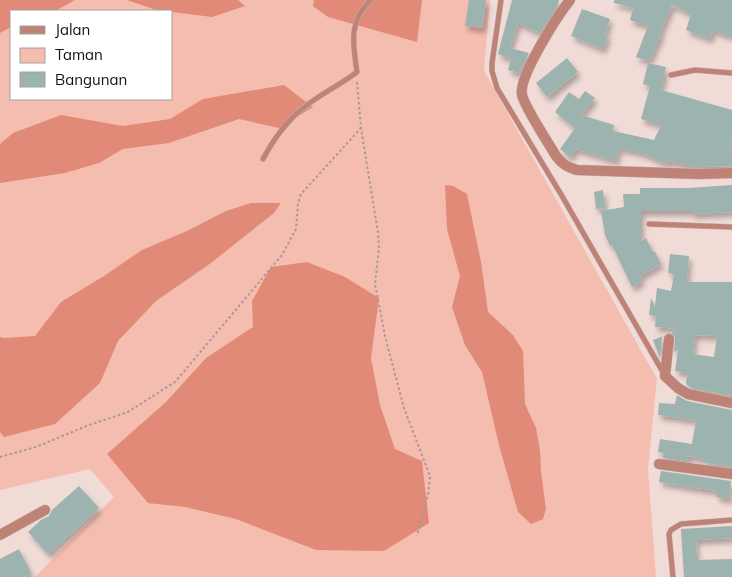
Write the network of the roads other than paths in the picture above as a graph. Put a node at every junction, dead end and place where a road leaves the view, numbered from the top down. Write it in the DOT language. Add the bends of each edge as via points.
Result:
graph roads {
  1 [pos="371,0"];
  2 [pos="501,0"];
  3 [pos="570,0"];
  4 [pos="732,73"];
  5 [pos="671,75"];
  6 [pos="263,159"];
  7 [pos="732,173"];
  8 [pos="649,224"];
  9 [pos="732,227"];
  10 [pos="669,339"];
  11 [pos="665,376"];
  12 [pos="732,403"];
  13 [pos="659,464"];
  14 [pos="732,474"];
  15 [pos="45,510"];
  16 [pos="732,520"];
  17 [pos="0,534"];
  18 [pos="673,577"];
  1 -- 6 [label="lane" via="360,10 355,28 353,45 357,72 292,116 274,136"];
  2 -- 11 [label="lane" via="492,63 497,88"];
  3 -- 7 [label="street" via="550,29 521,88 523,99 562,164 586,170"];
  4 -- 5 [label="lane" via="695,70"];
  8 -- 9 [label="lane"];
  10 -- 11 [label="street"];
  11 -- 12 [label="street" via="688,394"];
  13 -- 14 [label="street"];
  15 -- 17 [label="street"];
  16 -- 18 [label="lane" via="681,524 671,530"];
}
